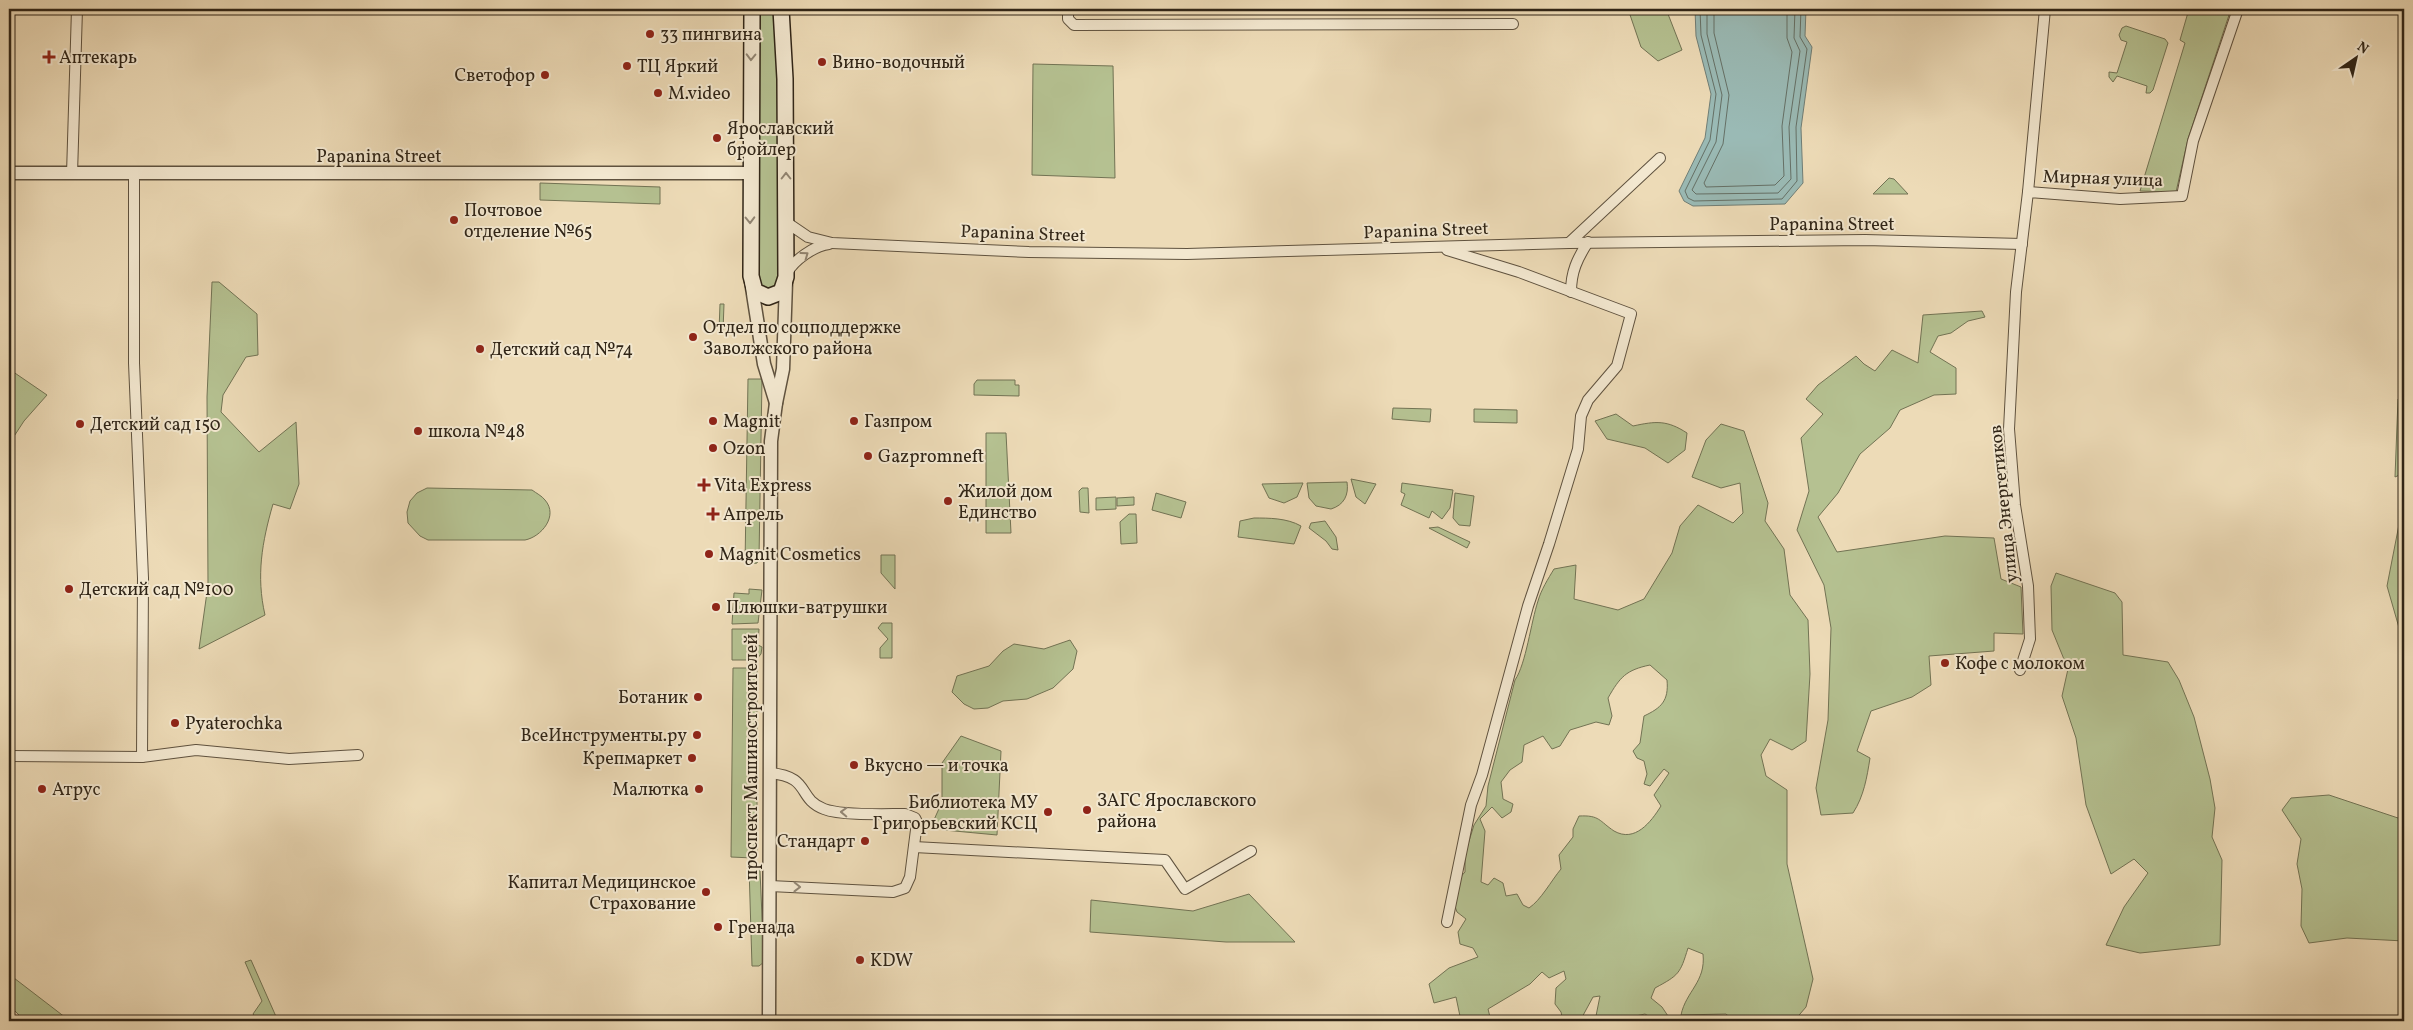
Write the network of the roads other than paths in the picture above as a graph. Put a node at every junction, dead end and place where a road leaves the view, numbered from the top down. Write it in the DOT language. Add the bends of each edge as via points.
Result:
graph roads {
  1 [pos="77,9"];
  2 [pos="752,9"];
  3 [pos="781,9"];
  4 [pos="1068,9"];
  5 [pos="2045,9"];
  6 [pos="2238,9"];
  7 [pos="1513,24"];
  8 [pos="1660,158"];
  9 [pos="9,173"];
  10 [pos="750,173"];
  11 [pos="72,174"];
  12 [pos="134,174"];
  13 [pos="2028,192"];
  14 [pos="786,222"];
  15 [pos="1569,242"];
  16 [pos="1588,242"];
  17 [pos="832,243"];
  18 [pos="2022,244"];
  19 [pos="1439,247"];
  20 [pos="786,277"];
  21 [pos="751,280"];
  22 [pos="1571,292"];
  23 [pos="776,403"];
  24 [pos="2020,670"];
  25 [pos="358,755"];
  26 [pos="9,756"];
  27 [pos="142,757"];
  28 [pos="770,773"];
  29 [pos="914,847"];
  30 [pos="1251,851"];
  31 [pos="770,886"];
  32 [pos="1446,922"];
  33 [pos="769,1021"];
  1 -- 11 [label="street"];
  2 -- 10 [label="main road, проспект Машиностроителей, one-way"];
  14 -- 3 [label="main road, проспект Машиностроителей, one-way"];
  4 -- 7 [label="street" via="1068,19 1074,26"];
  5 -- 13 [label="street"];
  6 -- 13 [label="street, Мирная улица" via="2194,141 2182,196 2120,199"];
  8 -- 15 [label="street"];
  9 -- 11 [label="street, Papanina Street"];
  10 -- 12 [label="street, Papanina Street"];
  10 -- 21 [label="main road, проспект Машиностроителей, one-way"];
  11 -- 12 [label="street, Papanina Street"];
  12 -- 27 [label="street" via="134,363 143,578"];
  13 -- 18 [label="street, Мирная улица"];
  14 -- 17 [label="street, Papanina Street" via="813,239"];
  14 -- 20 [label="main road, проспект Машиностроителей"];
  15 -- 16 [label="street, Papanina Street"];
  15 -- 19 [label="street, Papanina Street"];
  16 -- 18 [label="street, Papanina Street" via="1865,240"];
  16 -- 22 [label="street" via="1575,262"];
  17 -- 19 [label="street, Papanina Street" via="1028,252 1186,254"];
  20 -- 17 [label="street, Papanina Street, one-way" via="796,262 816,247"];
  18 -- 24 [label="street, улица Энергетиков" via="2013,329 2009,429 2028,586 2030,639"];
  19 -- 22 [label="street"];
  20 -- 21 [label="main road" via="781,292 768,296 755,291"];
  20 -- 23 [label="street, проспект Машиностроителей" via="783,369"];
  21 -- 23 [label="street, проспект Машиностроителей" via="764,364"];
  22 -- 32 [label="street" via="1631,314 1617,366 1588,400 1581,416 1578,449 1470,805"];
  23 -- 28 [label="street, проспект Машиностроителей" via="772,441"];
  25 -- 27 [label="street" via="289,759 196,750"];
  26 -- 27 [label="street"];
  29 -- 28 [label="street, one-way" via="917,822 911,816 825,810 810,800 799,782 791,776"];
  28 -- 31 [label="street, проспект Машиностроителей"];
  29 -- 30 [label="street" via="1165,860 1185,889"];
  31 -- 29 [label="street, one-way" via="893,892 906,888"];
  31 -- 33 [label="street, проспект Машиностроителей"];
}
